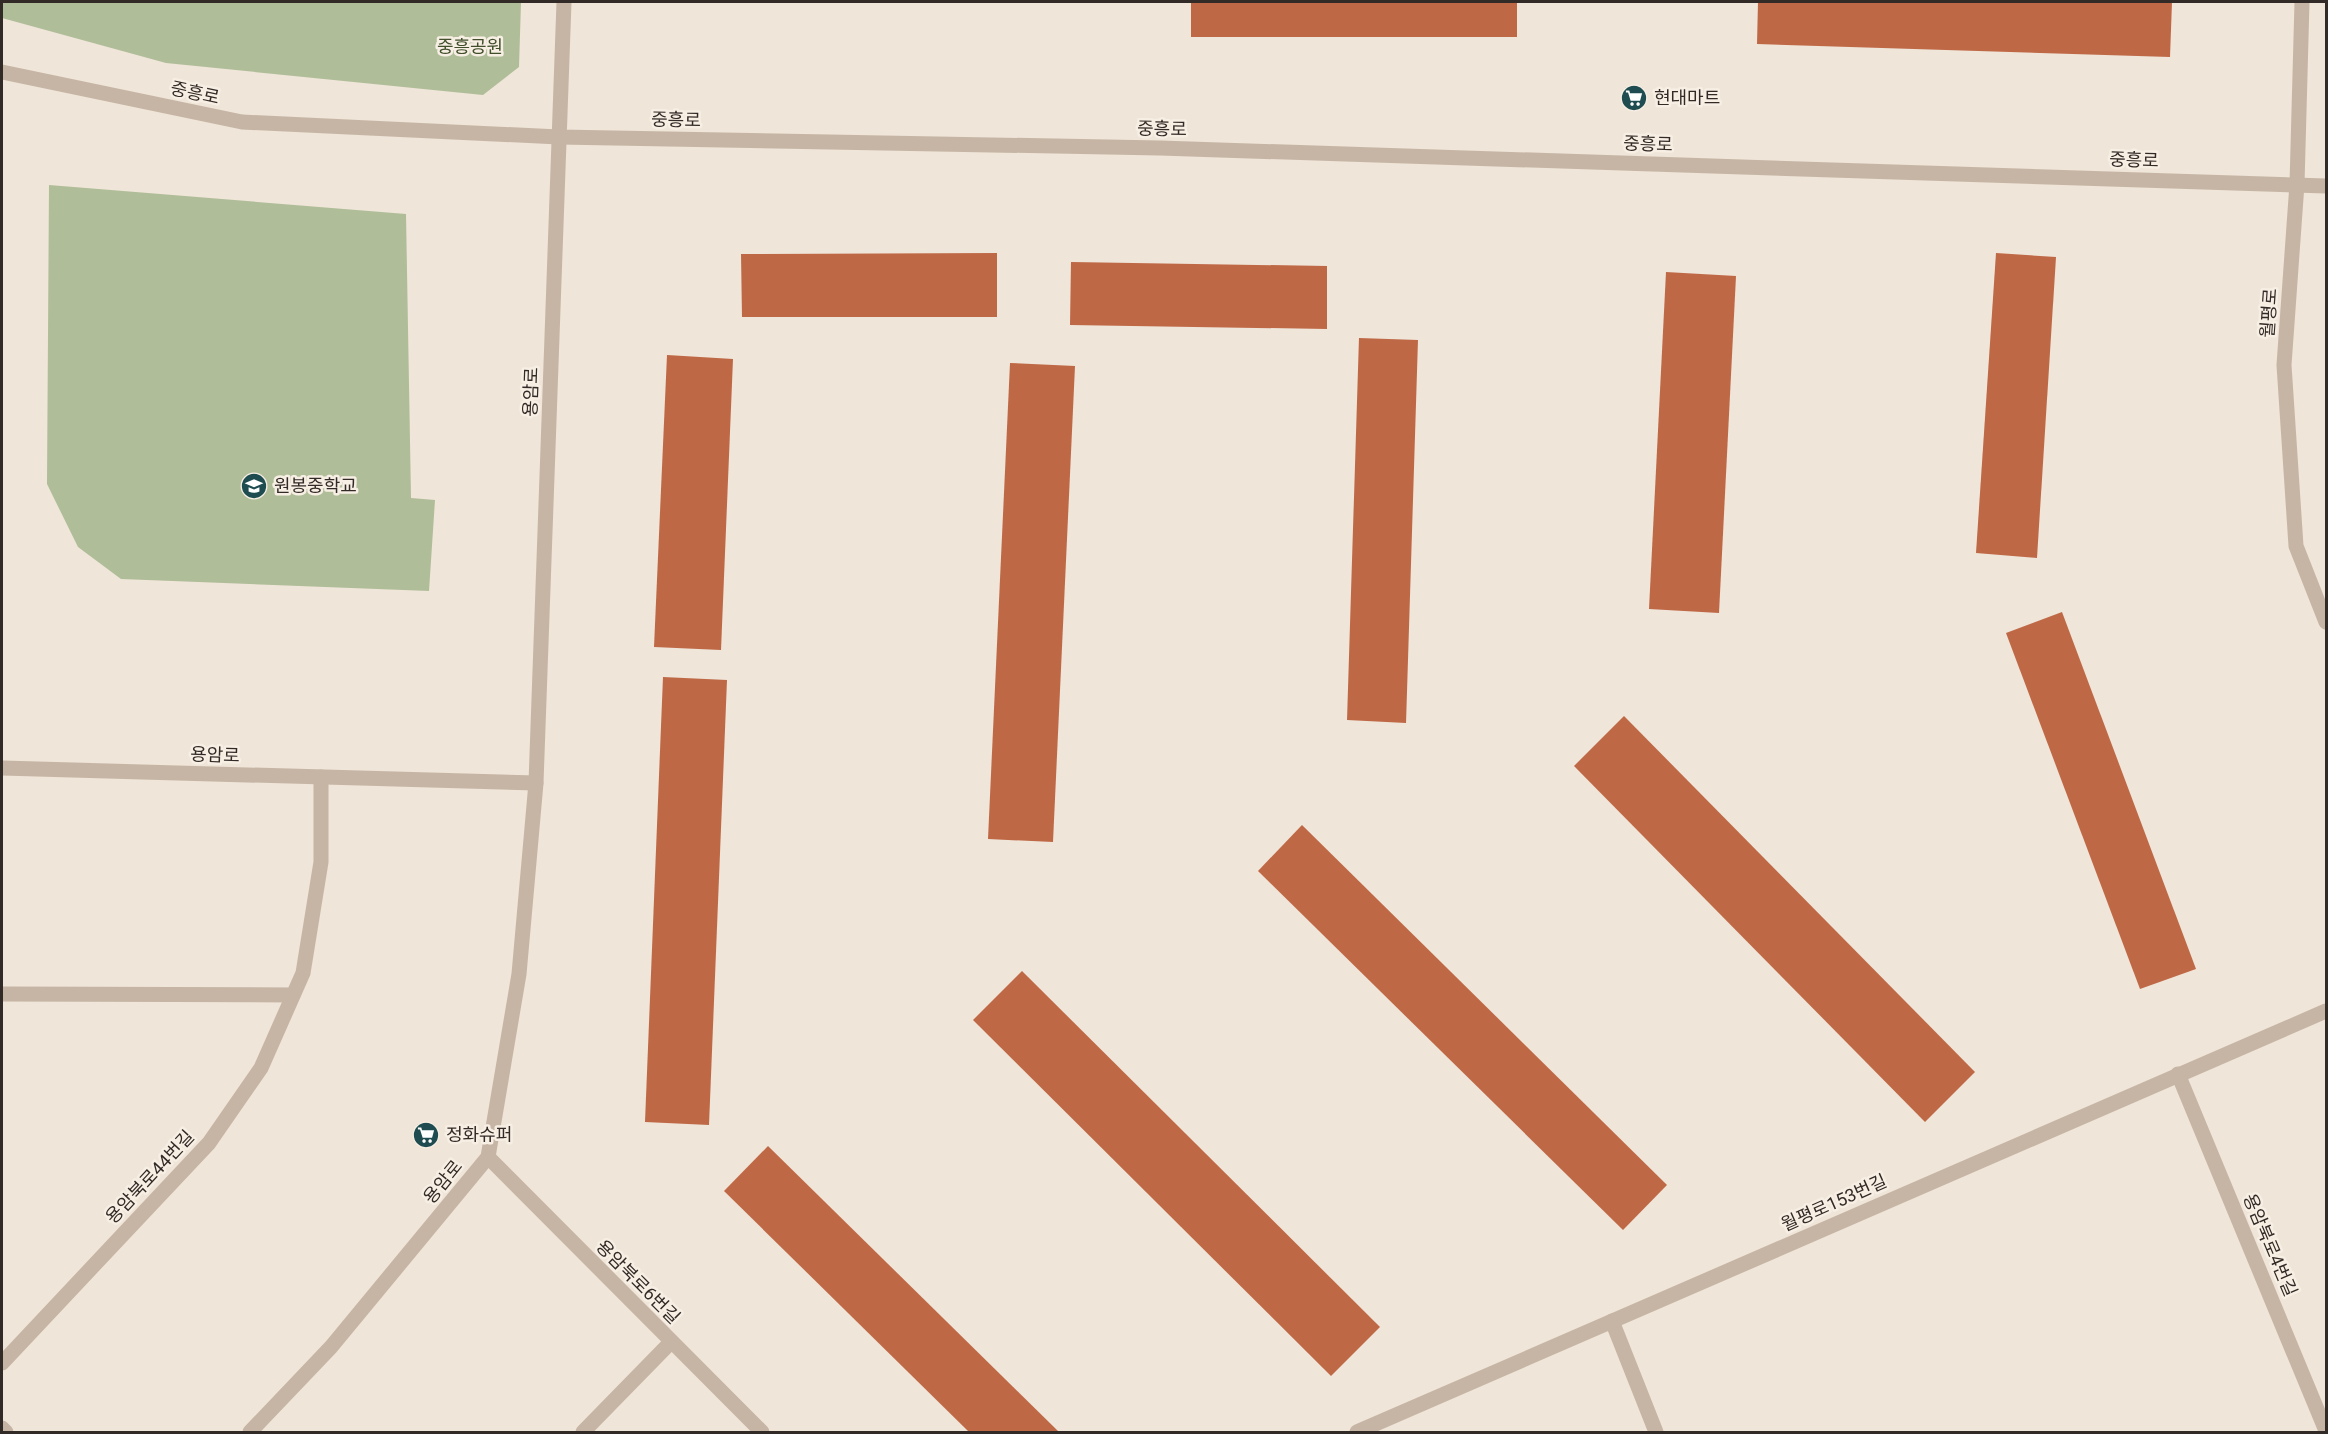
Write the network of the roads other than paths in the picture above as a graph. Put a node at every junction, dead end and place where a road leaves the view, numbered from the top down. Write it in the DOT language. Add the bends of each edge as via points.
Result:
graph roads {
  1 [pos="564,2"];
  2 [pos="2302,2"];
  3 [pos="2,72"];
  4 [pos="559,137"];
  5 [pos="2297,184"];
  6 [pos="2326,186"];
  7 [pos="2326,622"];
  8 [pos="2,768"];
  9 [pos="321,777"];
  10 [pos="536,783"];
  11 [pos="2,994"];
  12 [pos="293,995"];
  13 [pos="2326,1011"];
  14 [pos="2178,1074"];
  15 [pos="488,1157"];
  16 [pos="1612,1321"];
  17 [pos="671,1342"];
  18 [pos="2,1363"];
  19 [pos="2,1428"];
  20 [pos="2326,1431"];
  21 [pos="6,1432"];
  22 [pos="250,1432"];
  23 [pos="583,1432"];
  24 [pos="762,1432"];
  25 [pos="1357,1432"];
  26 [pos="1656,1432"];
  1 -- 4 [label="street, 용암로"];
  2 -- 5 [label="street, 월평로"];
  3 -- 4 [label="street, 중흥로" via="242,122"];
  4 -- 5 [label="street, 중흥로" via="1172,149"];
  4 -- 10 [label="street, 용암로"];
  5 -- 6 [label="street, 중흥로"];
  5 -- 7 [label="street, 월평로" via="2284,365 2296,546"];
  8 -- 9 [label="street, 용암로"];
  9 -- 10 [label="street, 용암로"];
  9 -- 12 [label="street, 용암북로44번길" via="321,862 303,973"];
  10 -- 15 [label="street, 용암로" via="519,974"];
  11 -- 12 [label="street"];
  12 -- 18 [label="street, 용암북로44번길" via="261,1068 209,1143"];
  13 -- 14 [label="street, 월평로153번길"];
  14 -- 16 [label="street, 월평로153번길"];
  14 -- 20 [label="street, 용암북로4번길"];
  15 -- 17 [label="street, 용암북로6번길"];
  15 -- 22 [label="street, 용암로" via="331,1347"];
  16 -- 25 [label="street, 월평로153번길"];
  16 -- 26 [label="street"];
  17 -- 23 [label="street"];
  17 -- 24 [label="street, 용암북로6번길"];
  19 -- 21 [label="street"];
}
